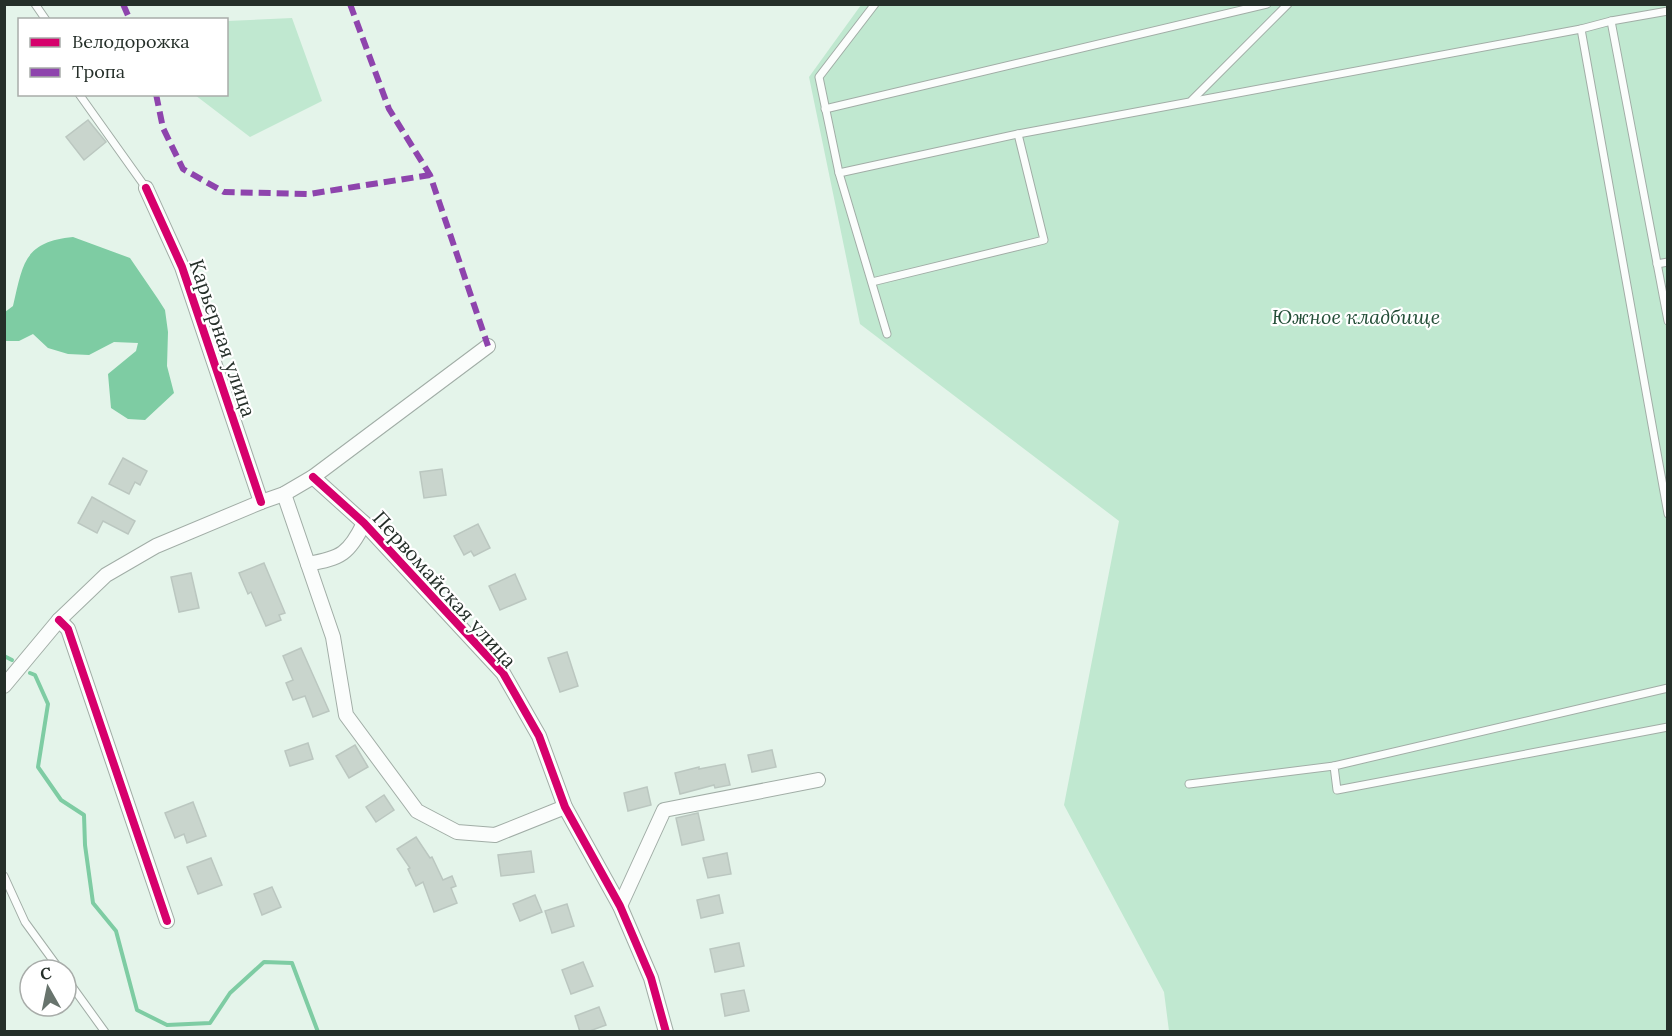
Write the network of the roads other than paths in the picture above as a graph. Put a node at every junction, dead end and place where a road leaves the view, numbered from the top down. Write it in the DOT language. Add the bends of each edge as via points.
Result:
graph roads {
  1 [pos="35,4"];
  2 [pos="875,4"];
  3 [pos="1267,4"];
  4 [pos="1288,4"];
  5 [pos="1668,11"];
  6 [pos="45,18"];
  7 [pos="1611,21"];
  8 [pos="1581,29"];
  9 [pos="80,96"];
  10 [pos="1192,100"];
  11 [pos="825,109"];
  12 [pos="1018,134"];
  13 [pos="839,173"];
  14 [pos="146,188"];
  15 [pos="1668,262"];
  16 [pos="1657,264"];
  17 [pos="872,282"];
  18 [pos="1668,321"];
  19 [pos="887,334"];
  20 [pos="488,346"];
  21 [pos="313,477"];
  22 [pos="284,494"];
  23 [pos="261,502"];
  24 [pos="1668,514"];
  25 [pos="364,523"];
  26 [pos="308,564"];
  27 [pos="59,620"];
  28 [pos="4,686"];
  29 [pos="1668,688"];
  30 [pos="1668,727"];
  31 [pos="1334,766"];
  32 [pos="818,780"];
  33 [pos="1189,784"];
  34 [pos="565,807"];
  35 [pos="4,876"];
  36 [pos="620,906"];
  37 [pos="167,921"];
  38 [pos="51,958"];
  39 [pos="78,995"];
  40 [pos="105,1032"];
  41 [pos="666,1032"];
  1 -- 6 [label="lane"];
  2 -- 11 [label="lane" via="819,77"];
  3 -- 11 [label="lane"];
  4 -- 10 [label="lane"];
  5 -- 7 [label="lane"];
  7 -- 8 [label="lane"];
  7 -- 16 [label="lane"];
  8 -- 10 [label="lane"];
  8 -- 24 [label="lane"];
  9 -- 14 [label="lane"];
  10 -- 12 [label="lane"];
  11 -- 13 [label="lane"];
  12 -- 13 [label="lane"];
  12 -- 17 [label="lane" via="1044,240"];
  13 -- 17 [label="lane"];
  14 -- 23 [label="street, Карьерная улица" via="182,267"];
  15 -- 16 [label="lane"];
  16 -- 18 [label="lane"];
  17 -- 19 [label="lane"];
  20 -- 21 [label="street"];
  21 -- 22 [label="street"];
  21 -- 25 [label="street, Первомайская улица"];
  22 -- 23 [label="street"];
  22 -- 26 [label="street"];
  23 -- 27 [label="street" via="156,546 106,575"];
  25 -- 26 [label="street" via="355,543 345,551 331,560"];
  25 -- 34 [label="street, Первомайская улица" via="503,674 539,736"];
  26 -- 34 [label="street" via="333,637 346,715 417,811 457,832 495,836"];
  27 -- 28 [label="street"];
  27 -- 37 [label="street" via="68,629"];
  29 -- 31 [label="lane"];
  30 -- 31 [label="lane" via="1337,790"];
  31 -- 33 [label="lane"];
  32 -- 36 [label="street" via="664,810"];
  34 -- 36 [label="street, Первомайская улица"];
  35 -- 38 [label="lane" via="25,922"];
  36 -- 41 [label="street, Первомайская улица" via="651,978"];
  39 -- 40 [label="lane"];
}
